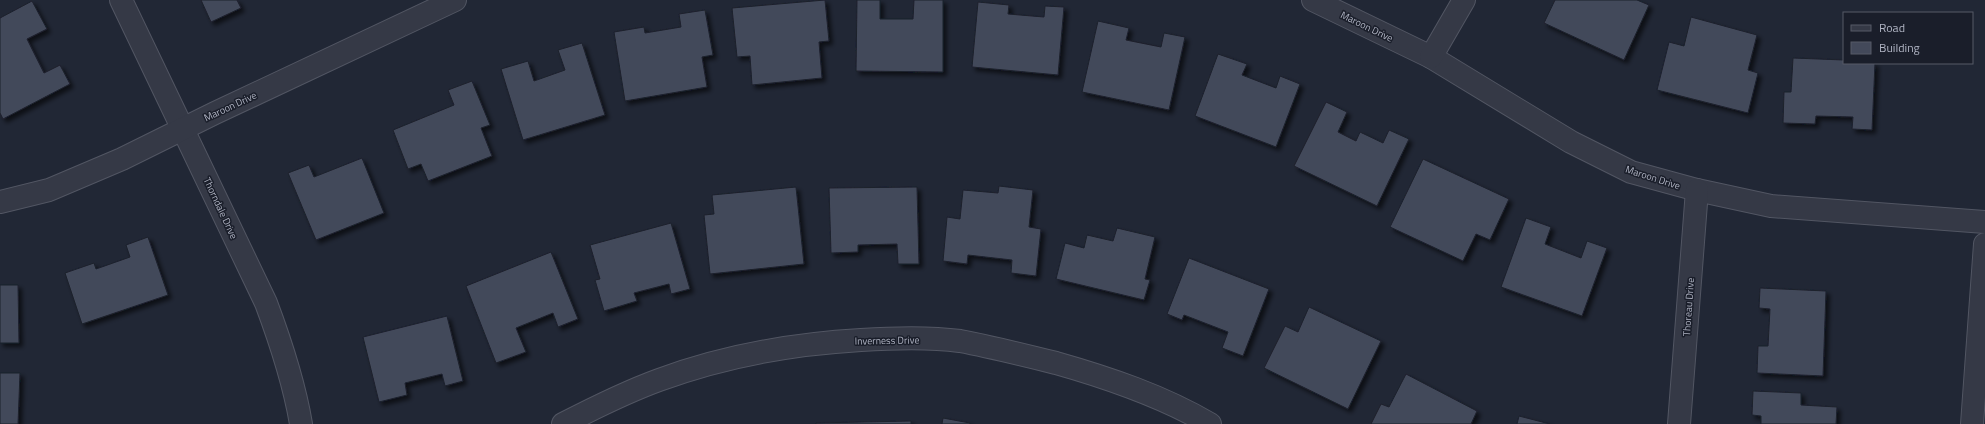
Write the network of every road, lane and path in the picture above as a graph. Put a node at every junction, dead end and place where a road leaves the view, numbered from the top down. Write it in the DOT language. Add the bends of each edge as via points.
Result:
graph roads {
  1 [pos="121,0"];
  2 [pos="455,0"];
  3 [pos="1313,0"];
  4 [pos="1464,0"];
  5 [pos="1431,57"];
  6 [pos="184,128"];
  7 [pos="1697,190"];
  8 [pos="0,202"];
  9 [pos="1985,222"];
  10 [pos="1985,244"];
  11 [pos="301,424"];
  12 [pos="563,424"];
  13 [pos="1210,424"];
  14 [pos="1679,424"];
  15 [pos="1972,424"];
  1 -- 6 [label="street, Thorndale Drive"];
  2 -- 6 [label="street, Maroon Drive"];
  3 -- 5 [label="street, Maroon Drive"];
  4 -- 5 [label="street"];
  5 -- 7 [label="street, Maroon Drive" via="1571,142 1631,172"];
  6 -- 8 [label="street, Maroon Drive" via="122,159 49,190"];
  6 -- 11 [label="street, Thorndale Drive" via="266,303 283,347"];
  7 -- 9 [label="street, Maroon Drive" via="1770,206"];
  7 -- 14 [label="street, Thoreau Drive"];
  10 -- 15 [label="street"];
  12 -- 13 [label="street, Inverness Drive" via="658,380 712,363 772,350 830,342 888,339 958,341 1075,368 1152,394"];
}
